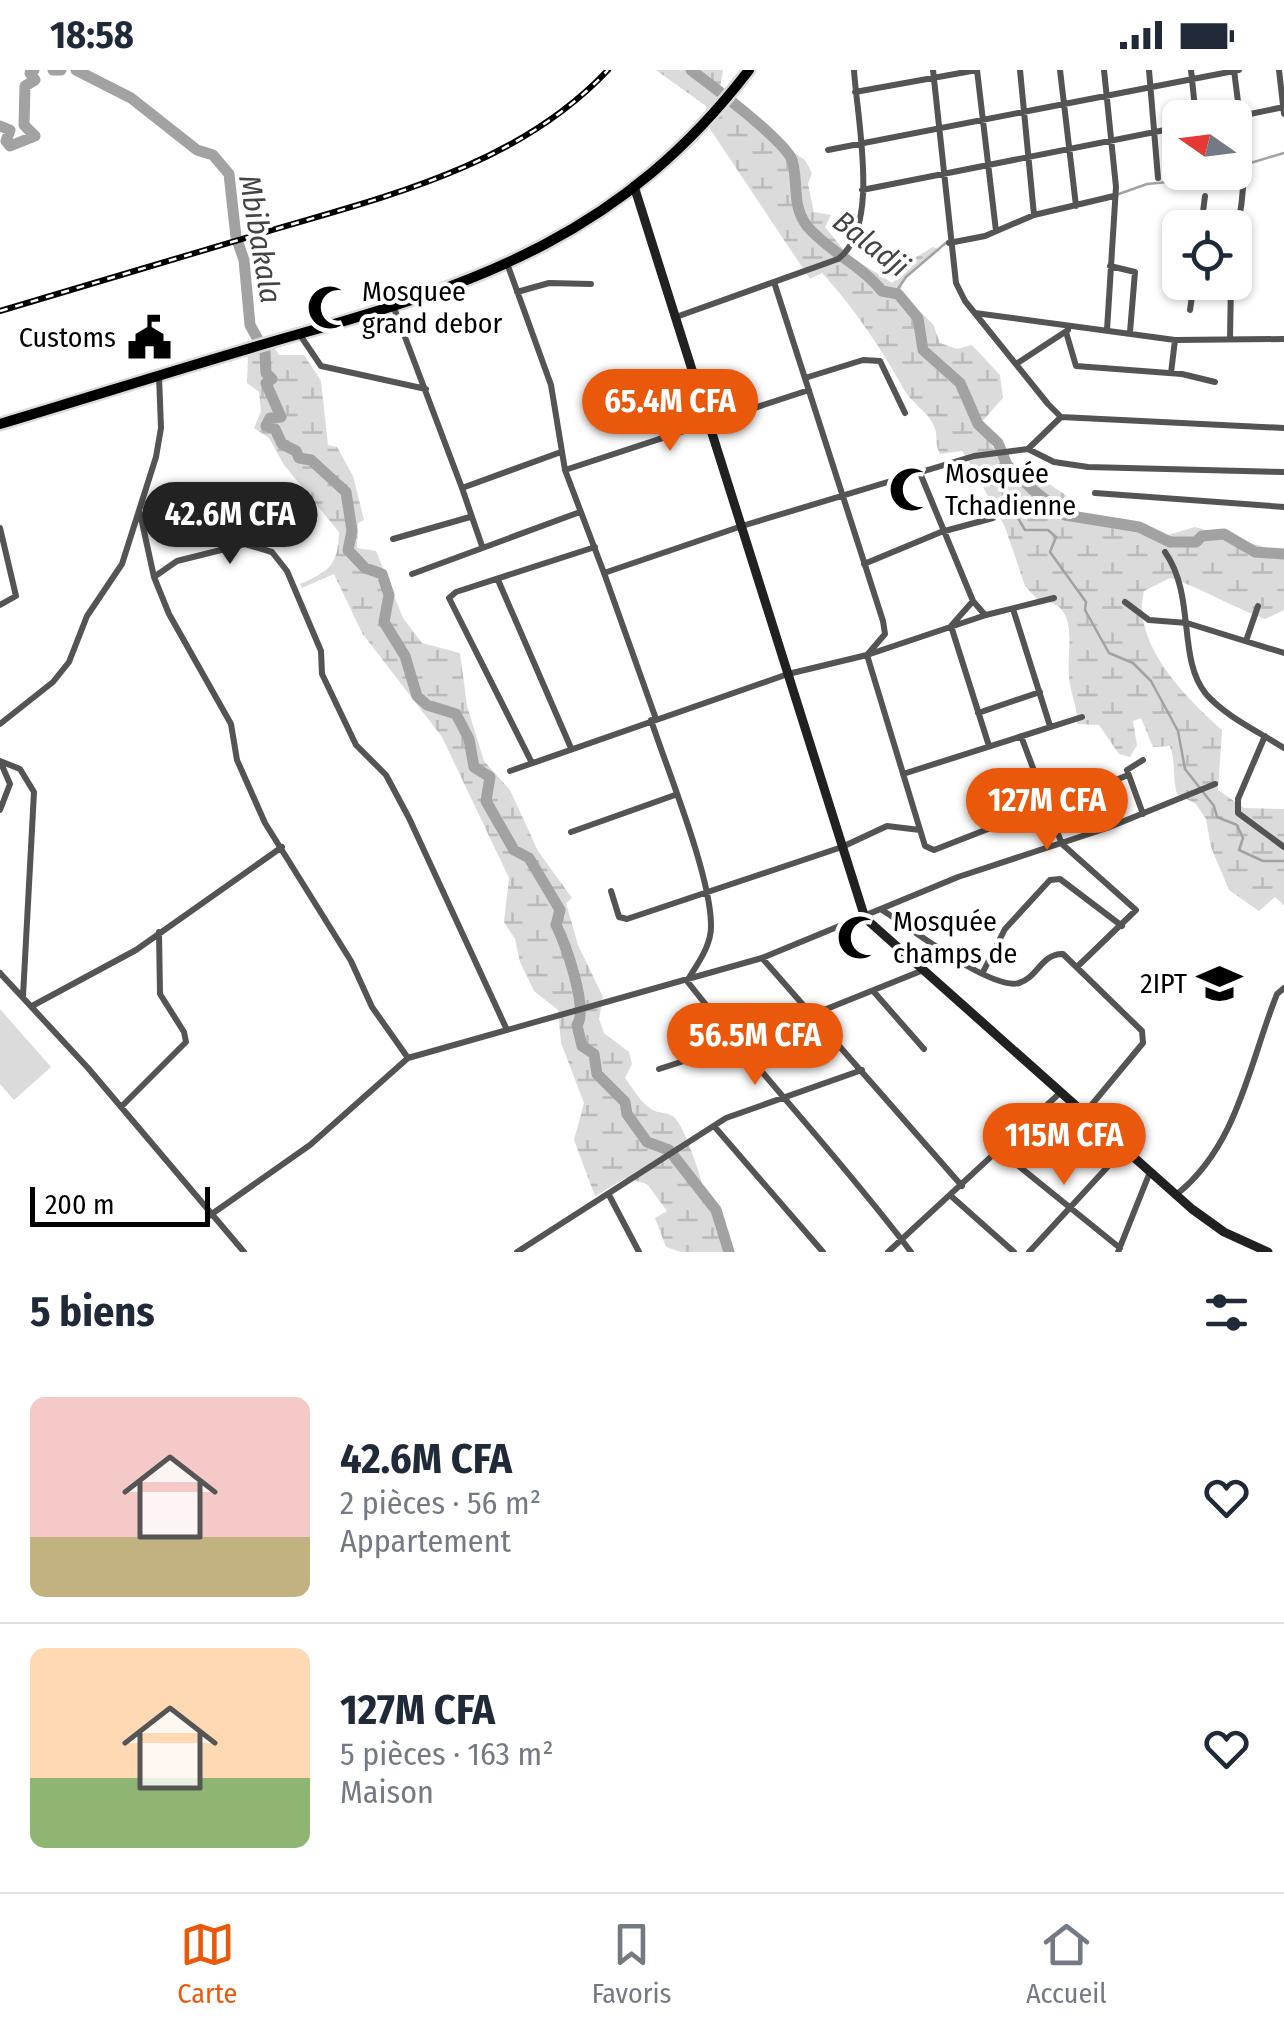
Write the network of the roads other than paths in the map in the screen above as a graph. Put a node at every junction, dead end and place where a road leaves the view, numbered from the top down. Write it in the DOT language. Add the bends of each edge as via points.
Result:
graph roads {
  1 [pos="749,70"];
  2 [pos="854,70"];
  3 [pos="1020,70"];
  4 [pos="1060,70"];
  5 [pos="1104,70"];
  6 [pos="1149,70"];
  7 [pos="1191,70"];
  8 [pos="1236,70"];
  9 [pos="1279,70"];
  10 [pos="933,74"];
  11 [pos="1192,80"];
  12 [pos="1151,88"];
  13 [pos="855,92"];
  14 [pos="1107,96"];
  15 [pos="1194,100"];
  16 [pos="1239,100"];
  17 [pos="1064,105"];
  18 [pos="1284,109"];
  19 [pos="1024,114"];
  20 [pos="1252,114"];
  21 [pos="982,122"];
  22 [pos="941,130"];
  23 [pos="1162,130"];
  24 [pos="1154,132"];
  25 [pos="1110,141"];
  26 [pos="859,145"];
  27 [pos="1070,149"];
  28 [pos="828,150"];
  29 [pos="1029,158"];
  30 [pos="987,166"];
  31 [pos="942,174"];
  32 [pos="1158,178"];
  33 [pos="634,186"];
  34 [pos="862,190"];
  35 [pos="1114,196"];
  36 [pos="1205,196"];
  37 [pos="1076,206"];
  38 [pos="1204,210"];
  39 [pos="1034,215"];
  40 [pos="996,231"];
  41 [pos="948,242"];
  42 [pos="508,266"];
  43 [pos="1110,266"];
  44 [pos="774,282"];
  45 [pos="591,284"];
  46 [pos="518,292"];
  47 [pos="1191,300"];
  48 [pos="1231,300"];
  49 [pos="394,308"];
  50 [pos="1190,310"];
  51 [pos="975,313"];
  52 [pos="676,317"];
  53 [pos="1070,329"];
  54 [pos="1106,330"];
  55 [pos="1130,332"];
  56 [pos="300,334"];
  57 [pos="1230,339"];
  58 [pos="1284,339"];
  59 [pos="1176,340"];
  60 [pos="1016,364"];
  61 [pos="1171,373"];
  62 [pos="159,376"];
  63 [pos="805,378"];
  64 [pos="1215,382"];
  65 [pos="427,390"];
  66 [pos="809,390"];
  67 [pos="905,413"];
  68 [pos="1061,417"];
  69 [pos="710,422"];
  70 [pos="0,424"];
  71 [pos="1284,428"];
  72 [pos="1028,449"];
  73 [pos="561,452"];
  74 [pos="565,470"];
  75 [pos="1284,472"];
  76 [pos="920,473"];
  77 [pos="462,488"];
  78 [pos="1095,494"];
  79 [pos="842,496"];
  80 [pos="1284,507"];
  81 [pos="140,512"];
  82 [pos="580,512"];
  83 [pos="470,517"];
  84 [pos="993,518"];
  85 [pos="742,526"];
  86 [pos="0,528"];
  87 [pos="941,532"];
  88 [pos="393,538"];
  89 [pos="482,546"];
  90 [pos="595,548"];
  91 [pos="1165,552"];
  92 [pos="864,564"];
  93 [pos="604,573"];
  94 [pos="412,574"];
  95 [pos="154,577"];
  96 [pos="498,580"];
  97 [pos="1054,598"];
  98 [pos="973,601"];
  99 [pos="1125,602"];
  100 [pos="0,604"];
  101 [pos="1258,606"];
  102 [pos="1013,609"];
  103 [pos="986,615"];
  104 [pos="1187,624"];
  105 [pos="951,626"];
  106 [pos="1246,641"];
  107 [pos="1284,653"];
  108 [pos="867,656"];
  109 [pos="788,674"];
  110 [pos="1040,692"];
  111 [pos="978,713"];
  112 [pos="1082,717"];
  113 [pos="653,719"];
  114 [pos="0,724"];
  115 [pos="1050,726"];
  116 [pos="1021,736"];
  117 [pos="1265,736"];
  118 [pos="989,746"];
  119 [pos="571,748"];
  120 [pos="1284,748"];
  121 [pos="1143,760"];
  122 [pos="0,761"];
  123 [pos="532,764"];
  124 [pos="510,771"];
  125 [pos="903,774"];
  126 [pos="1128,775"];
  127 [pos="1215,784"];
  128 [pos="676,795"];
  129 [pos="0,810"];
  130 [pos="1049,810"];
  131 [pos="1142,814"];
  132 [pos="920,830"];
  133 [pos="572,832"];
  134 [pos="1062,844"];
  135 [pos="1284,846"];
  136 [pos="282,847"];
  137 [pos="842,847"];
  138 [pos="610,891"];
  139 [pos="706,892"];
  140 [pos="882,910"];
  141 [pos="865,918"];
  142 [pos="1122,926"];
  143 [pos="159,932"];
  144 [pos="762,958"];
  145 [pos="1077,968"];
  146 [pos="921,971"];
  147 [pos="983,972"];
  148 [pos="0,973"];
  149 [pos="687,981"];
  150 [pos="1284,988"];
  151 [pos="874,992"];
  152 [pos="23,997"];
  153 [pos="32,1006"];
  154 [pos="814,1014"];
  155 [pos="507,1030"];
  156 [pos="737,1044"];
  157 [pos="924,1049"];
  158 [pos="408,1058"];
  159 [pos="659,1069"];
  160 [pos="862,1070"];
  161 [pos="1060,1092"];
  162 [pos="788,1097"];
  163 [pos="121,1107"];
  164 [pos="1084,1114"];
  165 [pos="714,1126"];
  166 [pos="1124,1148"];
  167 [pos="1000,1150"];
  168 [pos="1150,1172"];
  169 [pos="962,1186"];
  170 [pos="1177,1194"];
  171 [pos="609,1196"];
  172 [pos="951,1196"];
  173 [pos="1071,1207"];
  174 [pos="209,1216"];
  175 [pos="904,1238"];
  176 [pos="1119,1250"];
  177 [pos="1254,1250"];
  178 [pos="244,1252"];
  179 [pos="517,1252"];
  180 [pos="639,1252"];
  181 [pos="823,1252"];
  182 [pos="888,1252"];
  183 [pos="911,1252"];
  184 [pos="1014,1252"];
  185 [pos="1029,1252"];
  186 [pos="1268,1252"];
  1 -- 33 [label="main road" via="711,116"];
  2 -- 13 [label="street"];
  3 -- 19 [label="street"];
  4 -- 17 [label="street"];
  5 -- 14 [label="street"];
  6 -- 12 [label="street"];
  7 -- 11 [label="street"];
  8 -- 11 [label="street"];
  8 -- 16 [label="street"];
  9 -- 18 [label="street"];
  10 -- 13 [label="street"];
  10 -- 21 [label="street" via="977,70"];
  10 -- 22 [label="street"];
  11 -- 12 [label="street"];
  11 -- 15 [label="street"];
  12 -- 14 [label="street"];
  12 -- 24 [label="street"];
  13 -- 26 [label="street"];
  14 -- 17 [label="street"];
  14 -- 25 [label="street"];
  17 -- 19 [label="street"];
  17 -- 27 [label="street"];
  18 -- 20 [label="street"];
  19 -- 21 [label="street"];
  19 -- 29 [label="street"];
  21 -- 22 [label="street"];
  21 -- 30 [label="street"];
  22 -- 26 [label="street"];
  22 -- 31 [label="street"];
  23 -- 24 [label="street"];
  24 -- 25 [label="street"];
  24 -- 32 [label="street"];
  25 -- 27 [label="street"];
  25 -- 35 [label="street"];
  26 -- 28 [label="street"];
  26 -- 34 [label="street"];
  27 -- 29 [label="street"];
  27 -- 37 [label="street"];
  29 -- 30 [label="street"];
  29 -- 39 [label="street"];
  30 -- 31 [label="street"];
  30 -- 40 [label="street"];
  31 -- 34 [label="street"];
  31 -- 41 [label="street"];
  33 -- 42 [label="main road"];
  33 -- 52 [label="street"];
  34 -- 44 [label="street" via="862,226 843,255"];
  35 -- 37 [label="street"];
  35 -- 43 [label="street"];
  36 -- 38 [label="street"];
  37 -- 39 [label="street"];
  39 -- 40 [label="street"];
  40 -- 41 [label="street"];
  41 -- 51 [label="street" via="956,282"];
  42 -- 46 [label="street"];
  42 -- 49 [label="main road"];
  43 -- 54 [label="street"];
  43 -- 55 [label="street" via="1135,272"];
  44 -- 52 [label="street"];
  44 -- 63 [label="street"];
  45 -- 46 [label="street"];
  46 -- 73 [label="street" via="551,385"];
  47 -- 50 [label="street"];
  48 -- 57 [label="street"];
  49 -- 56 [label="main road"];
  49 -- 65 [label="street"];
  51 -- 53 [label="street"];
  51 -- 60 [label="street"];
  52 -- 69 [label="street"];
  53 -- 54 [label="street"];
  53 -- 60 [label="street"];
  53 -- 61 [label="street" via="1076,366"];
  54 -- 55 [label="street"];
  55 -- 59 [label="street"];
  56 -- 62 [label="main road"];
  56 -- 65 [label="street" via="321,366"];
  57 -- 58 [label="street"];
  57 -- 59 [label="street"];
  59 -- 61 [label="street"];
  60 -- 68 [label="street"];
  61 -- 64 [label="street"];
  62 -- 70 [label="main road"];
  62 -- 81 [label="street" via="161,428"];
  63 -- 66 [label="street"];
  63 -- 67 [label="street" via="880,361"];
  65 -- 77 [label="street"];
  66 -- 69 [label="street"];
  66 -- 79 [label="street"];
  68 -- 71 [label="street"];
  68 -- 72 [label="street"];
  69 -- 74 [label="street"];
  69 -- 85 [label="street"];
  72 -- 75 [label="street" via="1088,467"];
  72 -- 76 [label="street"];
  73 -- 74 [label="street"];
  73 -- 77 [label="street"];
  74 -- 82 [label="street"];
  76 -- 79 [label="street"];
  76 -- 87 [label="street"];
  77 -- 83 [label="street"];
  78 -- 80 [label="street"];
  79 -- 85 [label="street"];
  79 -- 92 [label="street"];
  81 -- 95 [label="street"];
  81 -- 114 [label="street" via="122,564 87,616 69,662"];
  82 -- 89 [label="street"];
  82 -- 90 [label="street"];
  83 -- 88 [label="street"];
  83 -- 89 [label="street"];
  84 -- 87 [label="street"];
  85 -- 93 [label="street"];
  85 -- 109 [label="street"];
  86 -- 100 [label="street" via="16,596"];
  87 -- 92 [label="street"];
  87 -- 98 [label="street"];
  89 -- 94 [label="street"];
  90 -- 93 [label="street"];
  90 -- 96 [label="street"];
  91 -- 104 [label="street" via="1183,583"];
  92 -- 108 [label="street" via="885,634"];
  93 -- 113 [label="street"];
  95 -- 136 [label="street" via="230,724 237,760 264,823"];
  95 -- 155 [label="street" via="178,561 245,544 272,552 287,571 320,651 322,674 356,745 386,776 410,818"];
  96 -- 119 [label="street"];
  96 -- 123 [label="street" via="456,592 450,606"];
  97 -- 102 [label="street"];
  98 -- 103 [label="street"];
  98 -- 105 [label="street"];
  99 -- 104 [label="street" via="1149,620"];
  101 -- 106 [label="street"];
  102 -- 103 [label="street"];
  102 -- 110 [label="street"];
  103 -- 105 [label="street"];
  104 -- 106 [label="street"];
  104 -- 117 [label="street" via="1195,673 1206,694"];
  105 -- 108 [label="street"];
  105 -- 111 [label="street"];
  106 -- 107 [label="street"];
  108 -- 109 [label="street"];
  108 -- 125 [label="street"];
  109 -- 113 [label="street"];
  109 -- 137 [label="street"];
  110 -- 111 [label="street"];
  110 -- 115 [label="street"];
  111 -- 118 [label="street"];
  112 -- 115 [label="street"];
  113 -- 119 [label="street"];
  113 -- 128 [label="street"];
  115 -- 116 [label="street"];
  116 -- 118 [label="street"];
  116 -- 130 [label="street"];
  117 -- 120 [label="street"];
  117 -- 135 [label="street" via="1238,798 1238,814"];
  118 -- 125 [label="street"];
  119 -- 123 [label="street"];
  121 -- 126 [label="street" via="1129,765"];
  122 -- 129 [label="street" via="10,784"];
  122 -- 152 [label="street" via="20,769 34,792"];
  123 -- 124 [label="street"];
  125 -- 132 [label="street"];
  126 -- 130 [label="street"];
  126 -- 131 [label="street"];
  127 -- 131 [label="street"];
  128 -- 133 [label="street"];
  128 -- 139 [label="street"];
  130 -- 132 [label="street" via="934,850 925,846"];
  130 -- 134 [label="street"];
  131 -- 134 [label="street"];
  132 -- 137 [label="street" via="887,826"];
  134 -- 140 [label="street"];
  134 -- 142 [label="street" via="1135,906"];
  136 -- 143 [label="street"];
  136 -- 158 [label="street"];
  137 -- 139 [label="street"];
  137 -- 141 [label="street"];
  138 -- 139 [label="street" via="622,920"];
  139 -- 149 [label="street" via="710,936"];
  140 -- 141 [label="street"];
  140 -- 147 [label="street"];
  141 -- 144 [label="street"];
  141 -- 146 [label="street"];
  142 -- 145 [label="street"];
  142 -- 147 [label="street" via="1056,878 1036,890 1005,928"];
  143 -- 153 [label="street"];
  143 -- 163 [label="street" via="160,994 186,1042"];
  144 -- 149 [label="street"];
  144 -- 154 [label="street"];
  145 -- 147 [label="street" via="1057,953 1018,984"];
  145 -- 164 [label="street" via="1145,1036"];
  146 -- 151 [label="street"];
  146 -- 161 [label="street"];
  148 -- 152 [label="street"];
  149 -- 155 [label="street"];
  149 -- 156 [label="street"];
  150 -- 170 [label="street" via="1212,1160"];
  151 -- 154 [label="street"];
  151 -- 157 [label="street"];
  152 -- 153 [label="street"];
  153 -- 163 [label="street"];
  154 -- 160 [label="street"];
  155 -- 158 [label="street"];
  156 -- 159 [label="street"];
  156 -- 162 [label="street"];
  158 -- 174 [label="street" via="310,1145"];
  160 -- 162 [label="street"];
  160 -- 169 [label="street"];
  161 -- 164 [label="street"];
  161 -- 167 [label="street"];
  162 -- 165 [label="street"];
  162 -- 175 [label="street"];
  163 -- 174 [label="street"];
  164 -- 166 [label="street"];
  165 -- 171 [label="street"];
  165 -- 181 [label="street"];
  166 -- 168 [label="street"];
  166 -- 173 [label="street"];
  167 -- 169 [label="street"];
  167 -- 173 [label="street"];
  168 -- 170 [label="street"];
  168 -- 176 [label="street"];
  169 -- 172 [label="street"];
  170 -- 177 [label="street"];
  171 -- 179 [label="street"];
  171 -- 180 [label="street"];
  172 -- 175 [label="street"];
  172 -- 184 [label="street"];
  173 -- 176 [label="street"];
  173 -- 185 [label="street"];
  174 -- 178 [label="street"];
  175 -- 182 [label="street"];
  175 -- 183 [label="street"];
  177 -- 186 [label="street"];
}
